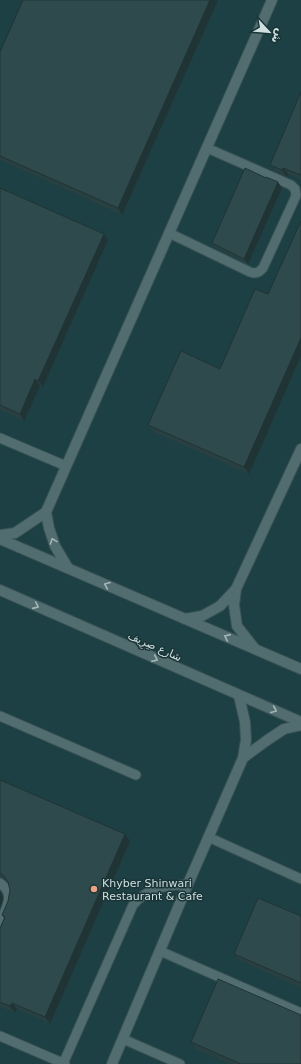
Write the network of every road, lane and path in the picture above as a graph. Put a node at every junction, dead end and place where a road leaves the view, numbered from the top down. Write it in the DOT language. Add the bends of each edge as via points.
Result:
graph roads {
  1 [pos="272,0"];
  2 [pos="207,148"];
  3 [pos="169,233"];
  4 [pos="0,438"];
  5 [pos="301,449"];
  6 [pos="66,466"];
  7 [pos="46,512"];
  8 [pos="0,535"];
  9 [pos="0,539"];
  10 [pos="68,568"];
  11 [pos="236,589"];
  12 [pos="0,590"];
  13 [pos="185,619"];
  14 [pos="255,649"];
  15 [pos="301,669"];
  16 [pos="240,696"];
  17 [pos="0,716"];
  18 [pos="301,724"];
  19 [pos="244,758"];
  20 [pos="136,775"];
  21 [pos="208,838"];
  22 [pos="301,879"];
  23 [pos="0,883"];
  24 [pos="188,884"];
  25 [pos="0,923"];
  26 [pos="160,951"];
  27 [pos="301,1013"];
  28 [pos="0,1036"];
  29 [pos="123,1039"];
  30 [pos="64,1064"];
  31 [pos="112,1064"];
  32 [pos="180,1064"];
  1 -- 2 [label="street"];
  2 -- 3 [label="street"];
  2 -- 3 [label="lane" via="291,185 296,196 262,268 256,274"];
  3 -- 6 [label="street"];
  4 -- 6 [label="lane"];
  5 -- 11 [label="street"];
  6 -- 7 [label="street"];
  7 -- 8 [label="street" via="15,533"];
  10 -- 7 [label="street, one-way" via="55,546 48,528"];
  9 -- 10 [label="street"];
  13 -- 10 [label="street, one-way"];
  11 -- 13 [label="street" via="220,606 202,616"];
  11 -- 14 [label="street" via="234,605 237,626"];
  12 -- 16 [label="street, شارع صِرِيف, one-way"];
  14 -- 13 [label="street, one-way"];
  14 -- 15 [label="street"];
  16 -- 18 [label="street, شارع صِرِيف, one-way"];
  16 -- 19 [label="street" via="246,740"];
  17 -- 20 [label="lane"];
  18 -- 19 [label="street" via="284,729"];
  19 -- 21 [label="street"];
  21 -- 22 [label="lane"];
  21 -- 24 [label="street"];
  23 -- 25 [label="lane" via="9,894 8,905"];
  24 -- 26 [label="street"];
  24 -- 30 [label="lane" via="159,887 140,897 133,905"];
  26 -- 27 [label="lane"];
  26 -- 29 [label="street"];
  28 -- 30 [label="lane"];
  29 -- 31 [label="street"];
  29 -- 32 [label="lane"];
}
